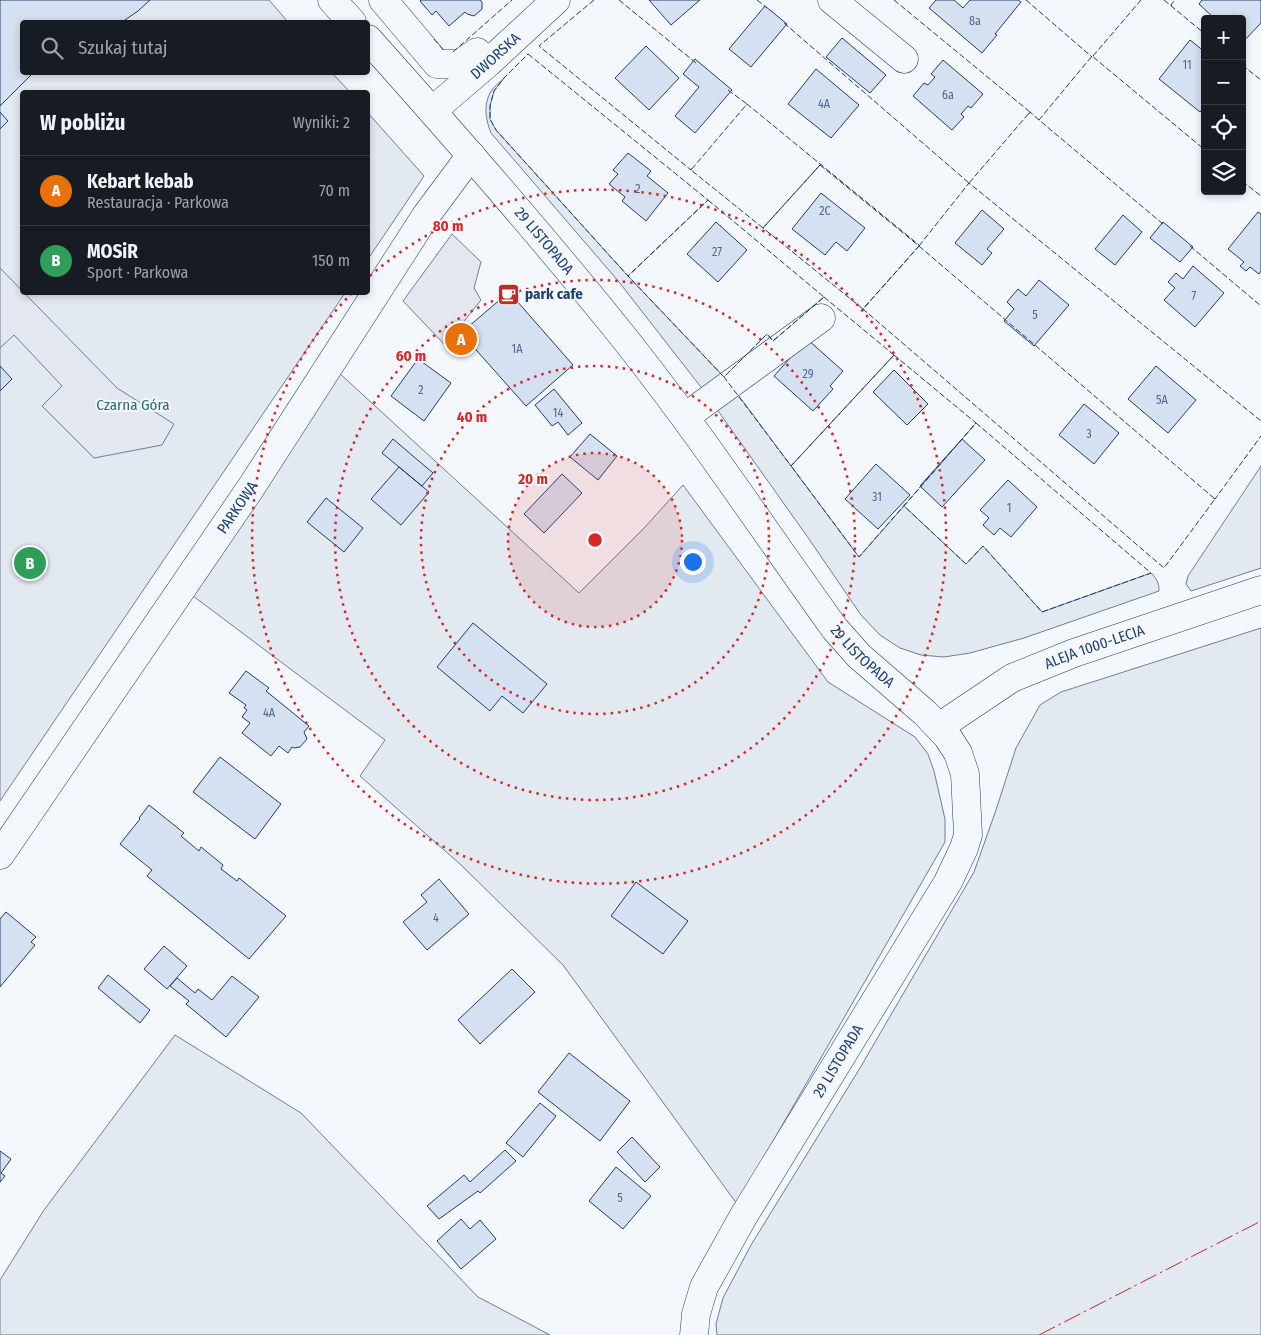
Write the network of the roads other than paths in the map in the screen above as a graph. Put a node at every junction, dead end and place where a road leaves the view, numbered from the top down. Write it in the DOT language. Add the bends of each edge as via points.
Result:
graph roads {
  1 [pos="332,0"];
  2 [pos="383,0"];
  3 [pos="556,0"];
  4 [pos="832,0"];
  5 [pos="350,20"];
  6 [pos="370,41"];
  7 [pos="904,59"];
  8 [pos="488,63"];
  9 [pos="432,111"];
  10 [pos="471,155"];
  11 [pos="821,318"];
  12 [pos="684,417"];
  13 [pos="1261,590"];
  14 [pos="939,727"];
  15 [pos="0,856"];
  16 [pos="694,1335"];
  1 -- 5 [label="street"];
  2 -- 8 [label="street" via="437,64 460,64 477,52"];
  3 -- 8 [label="street, DWORSKA"];
  4 -- 7 [label="street"];
  6 -- 9 [label="street, 29 LISTOPADA"];
  8 -- 9 [label="street, DWORSKA"];
  9 -- 10 [label="street, 29 LISTOPADA"];
  10 -- 12 [label="street, 29 LISTOPADA" via="617,330"];
  10 -- 15 [label="street, PARKOWA" via="425,217 252,486"];
  11 -- 12 [label="street"];
  12 -- 14 [label="street, 29 LISTOPADA" via="835,629 860,656"];
  13 -- 14 [label="street, ALEJA 1000-LECIA" via="1074,653 1012,678"];
  14 -- 16 [label="street, 29 LISTOPADA" via="958,753 965,774 968,835 964,848 948,882 743,1217 704,1287"];
}
